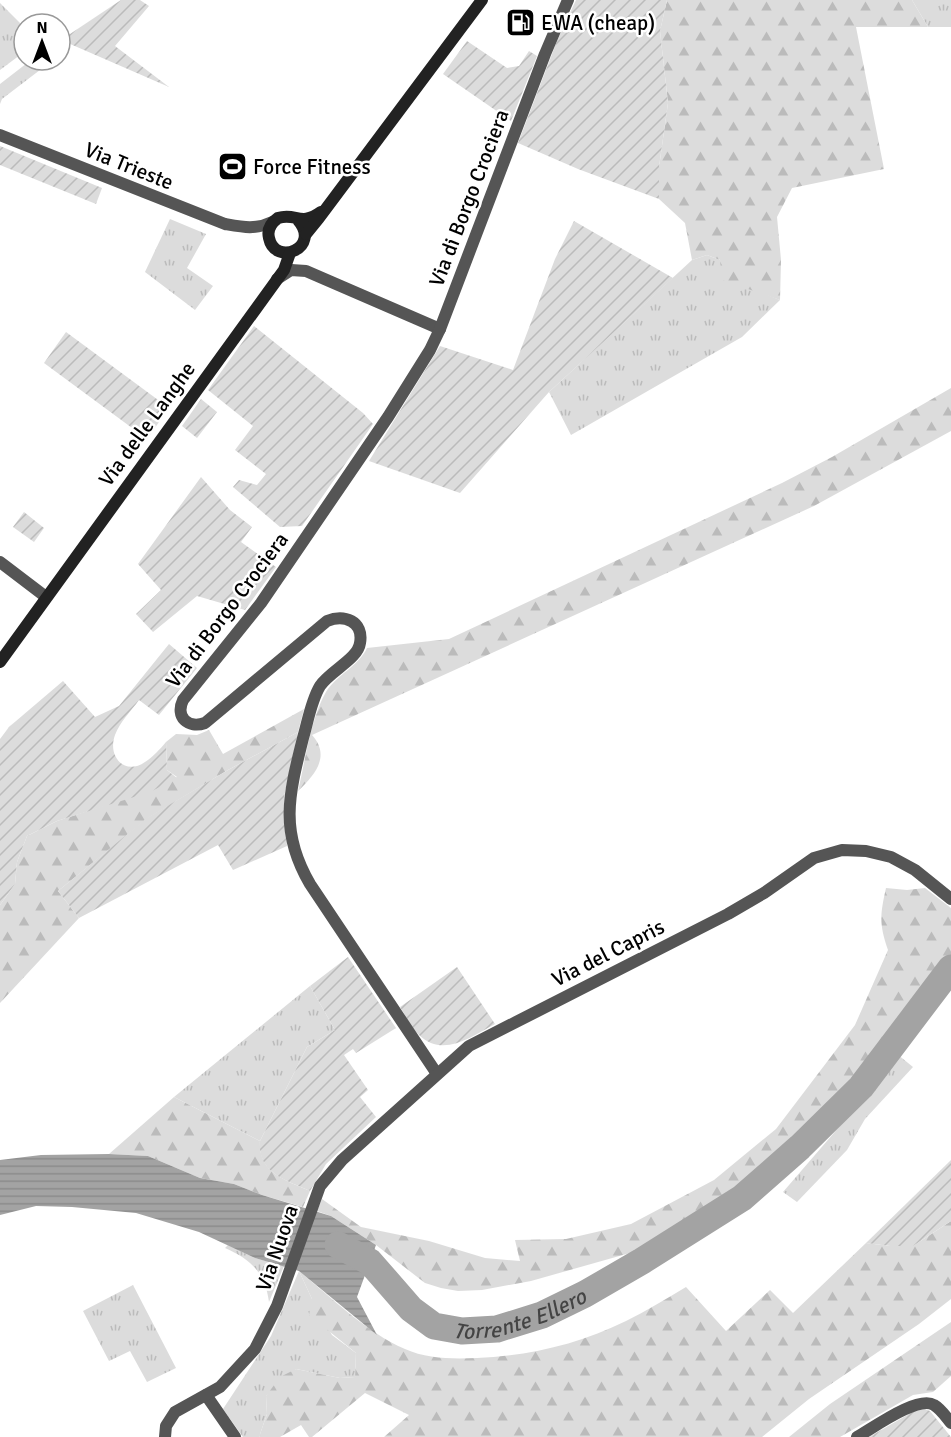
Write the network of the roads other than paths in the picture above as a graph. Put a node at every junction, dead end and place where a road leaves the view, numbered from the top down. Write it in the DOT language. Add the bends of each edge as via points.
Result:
graph roads {
  1 [pos="482,0"];
  2 [pos="568,0"];
  3 [pos="0,135"];
  4 [pos="329,205"];
  5 [pos="298,220"];
  6 [pos="272,222"];
  7 [pos="245,228"];
  8 [pos="306,234"];
  9 [pos="271,245"];
  10 [pos="290,253"];
  11 [pos="278,277"];
  12 [pos="440,329"];
  13 [pos="0,562"];
  14 [pos="46,597"];
  15 [pos="0,662"];
  16 [pos="951,899"];
  17 [pos="437,1074"];
  18 [pos="206,1395"];
  19 [pos="951,1423"];
  20 [pos="165,1437"];
  21 [pos="235,1437"];
  22 [pos="857,1437"];
  1 -- 4 [label="main road, Via delle Langhe"];
  2 -- 12 [label="street, Via di Borgo Crociera"];
  3 -- 7 [label="street, Via Trieste" via="187,210"];
  4 -- 5 [label="main road, Via delle Langhe" via="313,217"];
  4 -- 8 [label="main road, Via delle Langhe"];
  5 -- 6 [label="main road, Via delle Langhe" via="284,216"];
  5 -- 8 [label="main road"];
  6 -- 7 [label="street, Via Trieste"];
  6 -- 9 [label="main road"];
  7 -- 9 [label="street, Via Trieste"];
  8 -- 10 [label="main road, Via delle Langhe" via="299,249"];
  9 -- 10 [label="main road" via="281,253"];
  9 -- 11 [label="main road" via="281,265"];
  10 -- 11 [label="main road, Via delle Langhe"];
  11 -- 12 [label="street" via="291,270 306,271"];
  11 -- 14 [label="main road, Via delle Langhe"];
  12 -- 17 [label="street, Via di Borgo Crociera" via="387,417 261,603 180,707 187,723 206,723 327,621 341,617 354,623 361,637 358,650 326,678 312,704 289,794 289,830 298,863 310,884"];
  13 -- 14 [label="street"];
  14 -- 15 [label="main road, Via delle Langhe"];
  16 -- 17 [label="street, Via del Capris" via="907,865 879,853 853,850 814,858 728,914 470,1046"];
  17 -- 18 [label="street, Via Nuova" via="323,1180 272,1319 255,1349 225,1383"];
  18 -- 20 [label="street, Via Nuova" via="175,1412 166,1426"];
  18 -- 21 [label="street"];
  19 -- 22 [label="street" via="934,1405 922,1402"];
}
